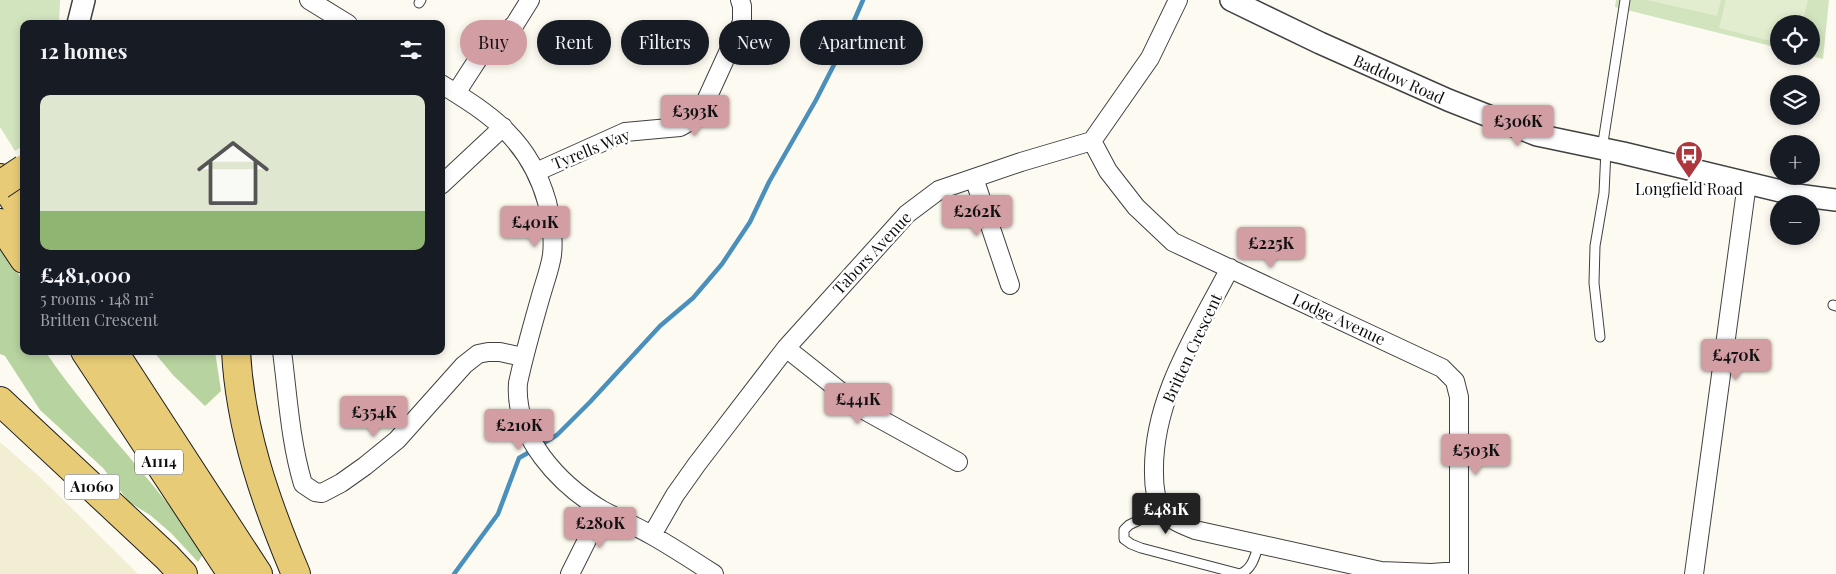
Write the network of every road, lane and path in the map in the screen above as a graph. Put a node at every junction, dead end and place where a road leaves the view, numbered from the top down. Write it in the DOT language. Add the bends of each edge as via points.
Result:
graph roads {
  1 [pos="530,0"];
  2 [pos="740,0"];
  3 [pos="1178,0"];
  4 [pos="1231,0"];
  5 [pos="1625,0"];
  6 [pos="321,3"];
  7 [pos="343,20"];
  8 [pos="445,86"];
  9 [pos="456,93"];
  10 [pos="503,127"];
  11 [pos="1092,141"];
  12 [pos="1604,150"];
  13 [pos="20,172"];
  14 [pos="536,172"];
  15 [pos="0,178"];
  16 [pos="974,178"];
  17 [pos="445,181"];
  18 [pos="1747,183"];
  19 [pos="0,185"];
  20 [pos="1836,200"];
  21 [pos="20,209"];
  22 [pos="0,223"];
  23 [pos="20,253"];
  24 [pos="1230,268"];
  25 [pos="1010,285"];
  26 [pos="1600,337"];
  27 [pos="786,348"];
  28 [pos="88,355"];
  29 [pos="116,355"];
  30 [pos="236,355"];
  31 [pos="282,355"];
  32 [pos="524,358"];
  33 [pos="0,401"];
  34 [pos="958,462"];
  35 [pos="1162,509"];
  36 [pos="602,510"];
  37 [pos="652,536"];
  38 [pos="1259,544"];
  39 [pos="1459,573"];
  40 [pos="182,574"];
  41 [pos="232,574"];
  42 [pos="258,574"];
  43 [pos="296,574"];
  44 [pos="570,574"];
  45 [pos="714,574"];
  46 [pos="1694,574"];
  1 -- 9 [label="street" via="515,24 478,59"];
  2 -- 14 [label="street, Tyrells Way" via="742,22 704,105 694,119 680,127 625,132"];
  3 -- 11 [label="street" via="1150,58"];
  4 -- 12 [label="street, Baddow Road" via="1448,100 1537,136"];
  5 -- 12 [label="lane"];
  6 -- 7 [label="street"];
  8 -- 9 [label="street"];
  9 -- 10 [label="street"];
  10 -- 14 [label="street" via="527,154"];
  10 -- 17 [label="street"];
  11 -- 16 [label="street, Tabors Avenue"];
  11 -- 24 [label="street, Lodge Avenue" via="1108,171 1136,206 1173,242"];
  12 -- 18 [label="street, Baddow Road"];
  12 -- 26 [label="lane" via="1604,193 1595,246 1594,283"];
  13 -- 19 [label="main road, bridge"];
  14 -- 32 [label="street" via="551,220 552,255"];
  15 -- 21 [label="main road"];
  16 -- 25 [label="street"];
  16 -- 27 [label="street, Tabors Avenue" via="939,190 907,214"];
  18 -- 20 [label="street, Baddow Road"];
  18 -- 46 [label="street"];
  22 -- 23 [label="main road"];
  24 -- 35 [label="street, Britten Crescent" via="1181,363 1161,415 1153,464 1157,500"];
  24 -- 39 [label="street, Lodge Avenue" via="1442,368 1455,381 1460,416"];
  27 -- 34 [label="street" via="864,410"];
  27 -- 37 [label="street, Tabors Avenue" via="697,464"];
  28 -- 41 [label="main road, A1114"];
  29 -- 42 [label="main road, A1114"];
  30 -- 43 [label="main road" via="240,394 254,460"];
  31 -- 32 [label="street" via="291,435 308,497 341,483 397,440 478,354 500,352"];
  32 -- 36 [label="street" via="517,396 526,430 540,454 576,492"];
  33 -- 40 [label="main road, A1060"];
  35 -- 38 [label="street" via="1185,526"];
  35 -- 38 [label="lane" via="1130,525 1124,530 1124,539 1141,548 1240,574 1250,567"];
  36 -- 37 [label="street"];
  36 -- 44 [label="street"];
  37 -- 45 [label="street"];
  38 -- 39 [label="street" via="1381,571"];
}
